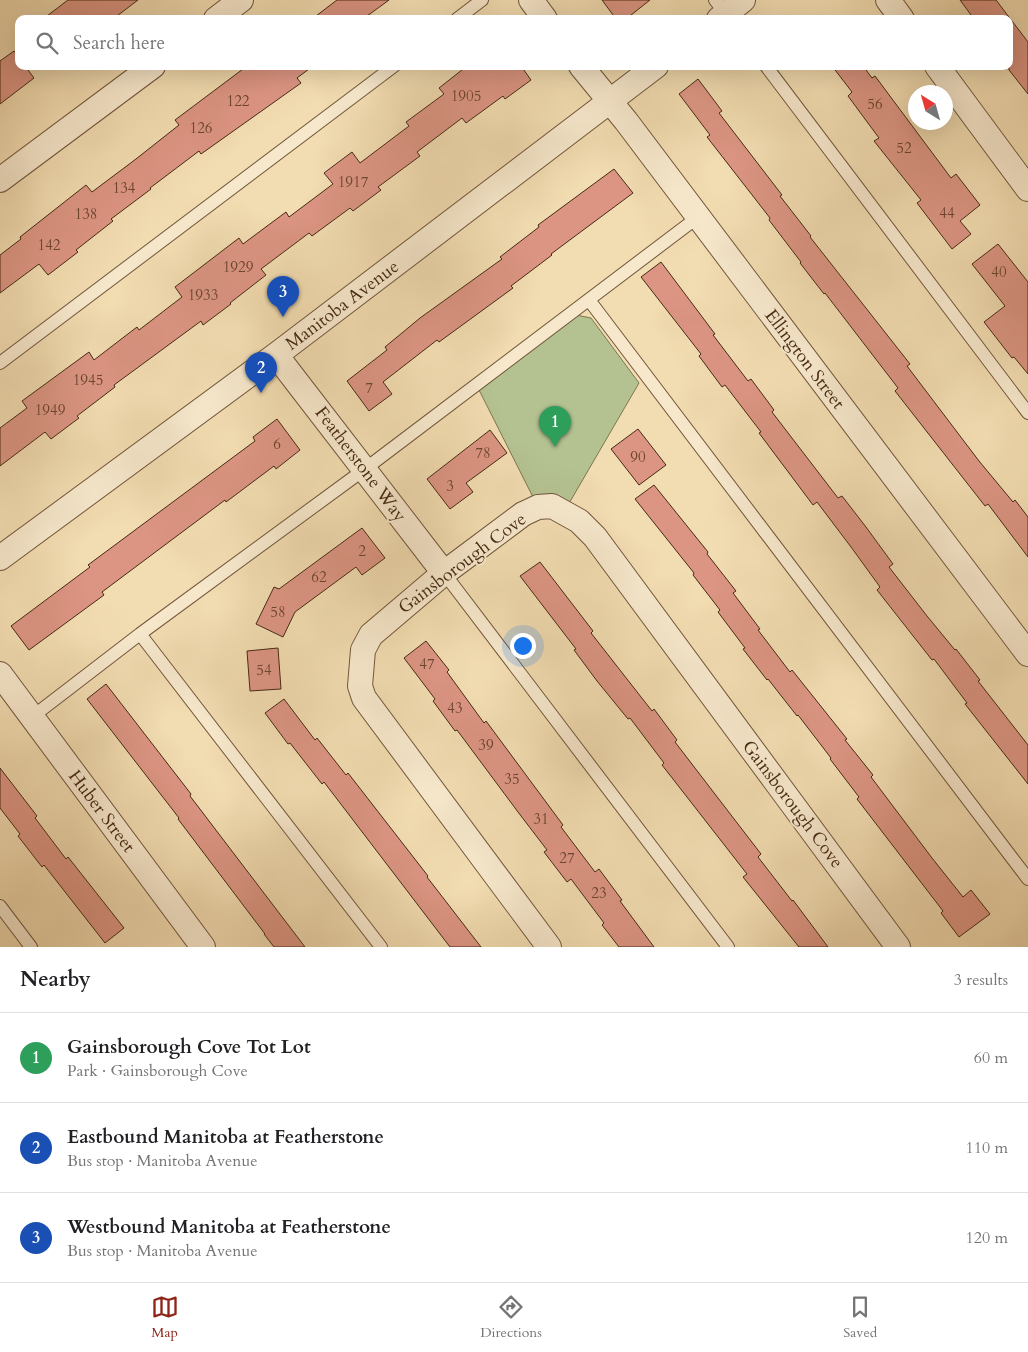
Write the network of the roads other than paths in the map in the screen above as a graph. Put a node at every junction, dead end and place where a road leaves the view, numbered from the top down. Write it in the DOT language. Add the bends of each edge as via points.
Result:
graph roads {
  1 [pos="242,0"];
  2 [pos="482,0"];
  3 [pos="531,0"];
  4 [pos="888,0"];
  5 [pos="221,15"];
  6 [pos="462,15"];
  7 [pos="542,15"];
  8 [pos="899,15"];
  9 [pos="148,70"];
  10 [pos="389,70"];
  11 [pos="584,70"];
  12 [pos="651,70"];
  13 [pos="769,70"];
  14 [pos="940,70"];
  15 [pos="610,101"];
  16 [pos="0,180"];
  17 [pos="1028,189"];
  18 [pos="698,217"];
  19 [pos="589,300"];
  20 [pos="276,355"];
  21 [pos="0,364"];
  22 [pos="1028,412"];
  23 [pos="365,469"];
  24 [pos="0,558"];
  25 [pos="444,573"];
  26 [pos="140,634"];
  27 [pos="1028,654"];
  28 [pos="0,674"];
  29 [pos="32,717"];
  30 [pos="1028,879"];
  31 [pos="0,906"];
  32 [pos="31,947"];
  33 [pos="203,947"];
  34 [pos="381,947"];
  35 [pos="549,947"];
  36 [pos="728,947"];
  37 [pos="898,947"];
  1 -- 5 [label="street"];
  2 -- 6 [label="lane"];
  3 -- 7 [label="street"];
  4 -- 8 [label="street"];
  9 -- 16 [label="street"];
  10 -- 21 [label="lane"];
  11 -- 15 [label="street, Ellington Street"];
  12 -- 15 [label="street, Manitoba Avenue"];
  13 -- 22 [label="lane"];
  14 -- 17 [label="street"];
  15 -- 18 [label="street, Ellington Street"];
  15 -- 20 [label="street, Manitoba Avenue"];
  18 -- 19 [label="lane"];
  18 -- 27 [label="street, Ellington Street"];
  19 -- 23 [label="lane"];
  19 -- 30 [label="lane"];
  20 -- 23 [label="street, Featherstone Way"];
  20 -- 24 [label="street, Manitoba Avenue"];
  23 -- 25 [label="street, Featherstone Way"];
  23 -- 26 [label="lane"];
  25 -- 35 [label="street, Gainsborough Cove" via="371,635 363,650 362,692"];
  25 -- 36 [label="lane"];
  25 -- 37 [label="street, Gainsborough Cove" via="523,514 538,507 552,506 579,521 595,537"];
  26 -- 29 [label="lane"];
  26 -- 34 [label="lane"];
  28 -- 29 [label="street, Huber Street"];
  29 -- 33 [label="street, Huber Street"];
  31 -- 32 [label="lane"];
}
